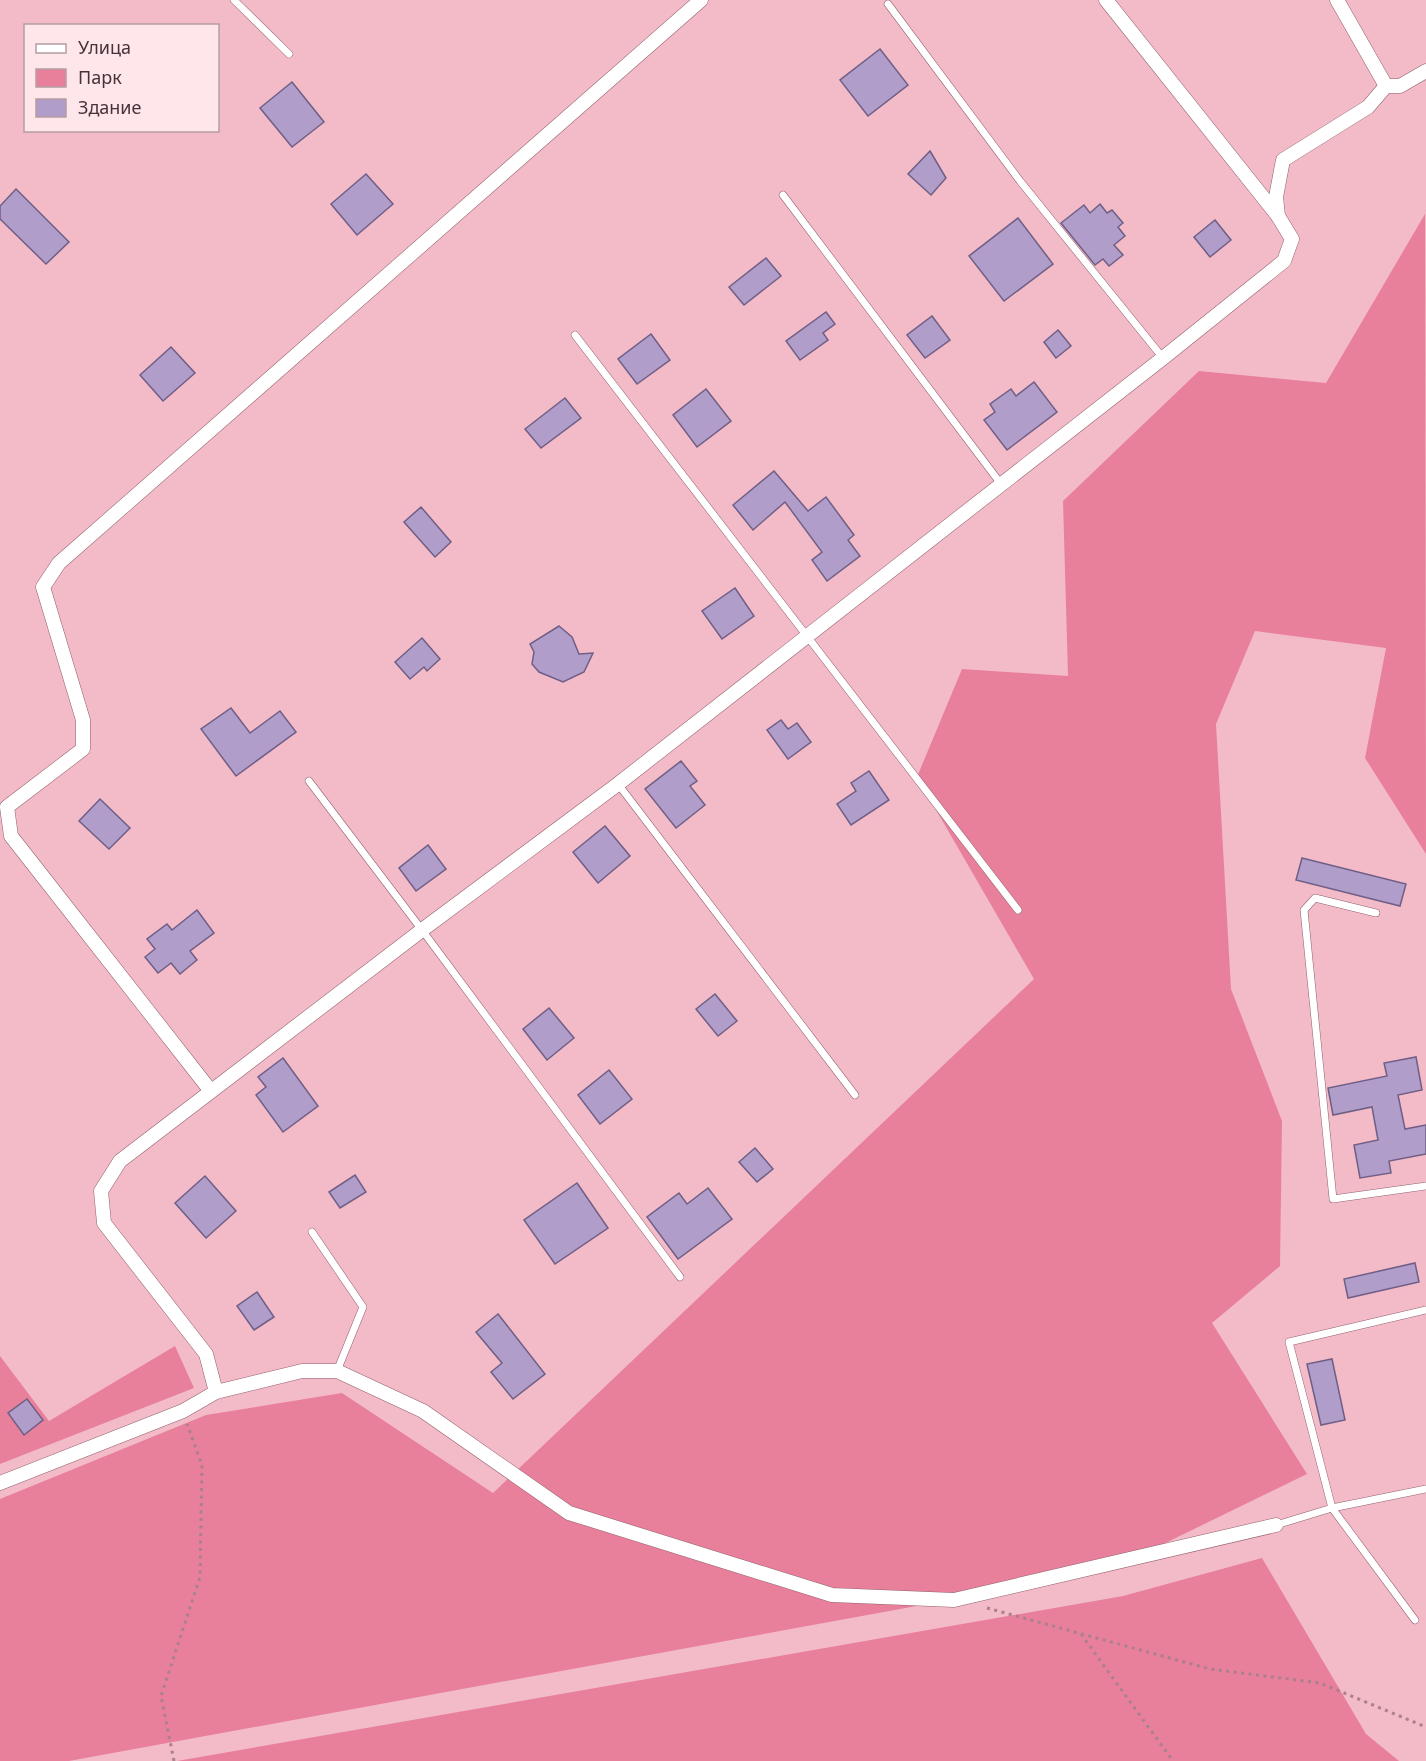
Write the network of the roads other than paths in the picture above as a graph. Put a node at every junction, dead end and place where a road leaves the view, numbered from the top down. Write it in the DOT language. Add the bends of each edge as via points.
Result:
graph roads {
  1 [pos="234,0"];
  2 [pos="701,0"];
  3 [pos="1106,0"];
  4 [pos="1337,0"];
  5 [pos="888,4"];
  6 [pos="289,54"];
  7 [pos="1426,71"];
  8 [pos="1386,86"];
  9 [pos="783,195"];
  10 [pos="1278,216"];
  11 [pos="575,335"];
  12 [pos="1162,358"];
  13 [pos="1001,484"];
  14 [pos="807,634"];
  15 [pos="309,782"];
  16 [pos="618,784"];
  17 [pos="1018,910"];
  18 [pos="1376,913"];
  19 [pos="422,930"];
  20 [pos="210,1090"];
  21 [pos="855,1095"];
  22 [pos="1426,1186"];
  23 [pos="312,1232"];
  24 [pos="680,1277"];
  25 [pos="1426,1310"];
  26 [pos="338,1371"];
  27 [pos="216,1392"];
  28 [pos="0,1483"];
  29 [pos="1426,1489"];
  30 [pos="1332,1508"];
  31 [pos="1276,1525"];
  32 [pos="1415,1620"];
  1 -- 6 [label="lane"];
  2 -- 20 [label="street" via="60,563 43,587 83,720 82,748 7,807 11,836"];
  3 -- 10 [label="street"];
  4 -- 8 [label="street"];
  5 -- 12 [label="lane" via="1020,182"];
  7 -- 8 [label="street" via="1400,86"];
  8 -- 10 [label="street" via="1368,107 1283,160 1276,197"];
  9 -- 13 [label="lane"];
  10 -- 12 [label="street" via="1292,239 1284,261"];
  11 -- 14 [label="lane"];
  12 -- 13 [label="street"];
  13 -- 14 [label="street"];
  14 -- 16 [label="street"];
  14 -- 17 [label="lane"];
  15 -- 19 [label="lane"];
  16 -- 19 [label="street"];
  16 -- 21 [label="lane"];
  18 -- 22 [label="lane" via="1315,898 1304,910 1333,1200"];
  19 -- 20 [label="street"];
  19 -- 24 [label="lane"];
  20 -- 27 [label="street" via="120,1161 101,1191 104,1223 206,1354"];
  23 -- 26 [label="lane" via="363,1307"];
  25 -- 30 [label="lane" via="1289,1342"];
  26 -- 27 [label="street" via="302,1371"];
  26 -- 31 [label="street" via="423,1411 569,1513 832,1595 954,1600"];
  27 -- 28 [label="street" via="183,1411"];
  29 -- 30 [label="lane"];
  30 -- 31 [label="lane"];
  30 -- 32 [label="lane"];
}
